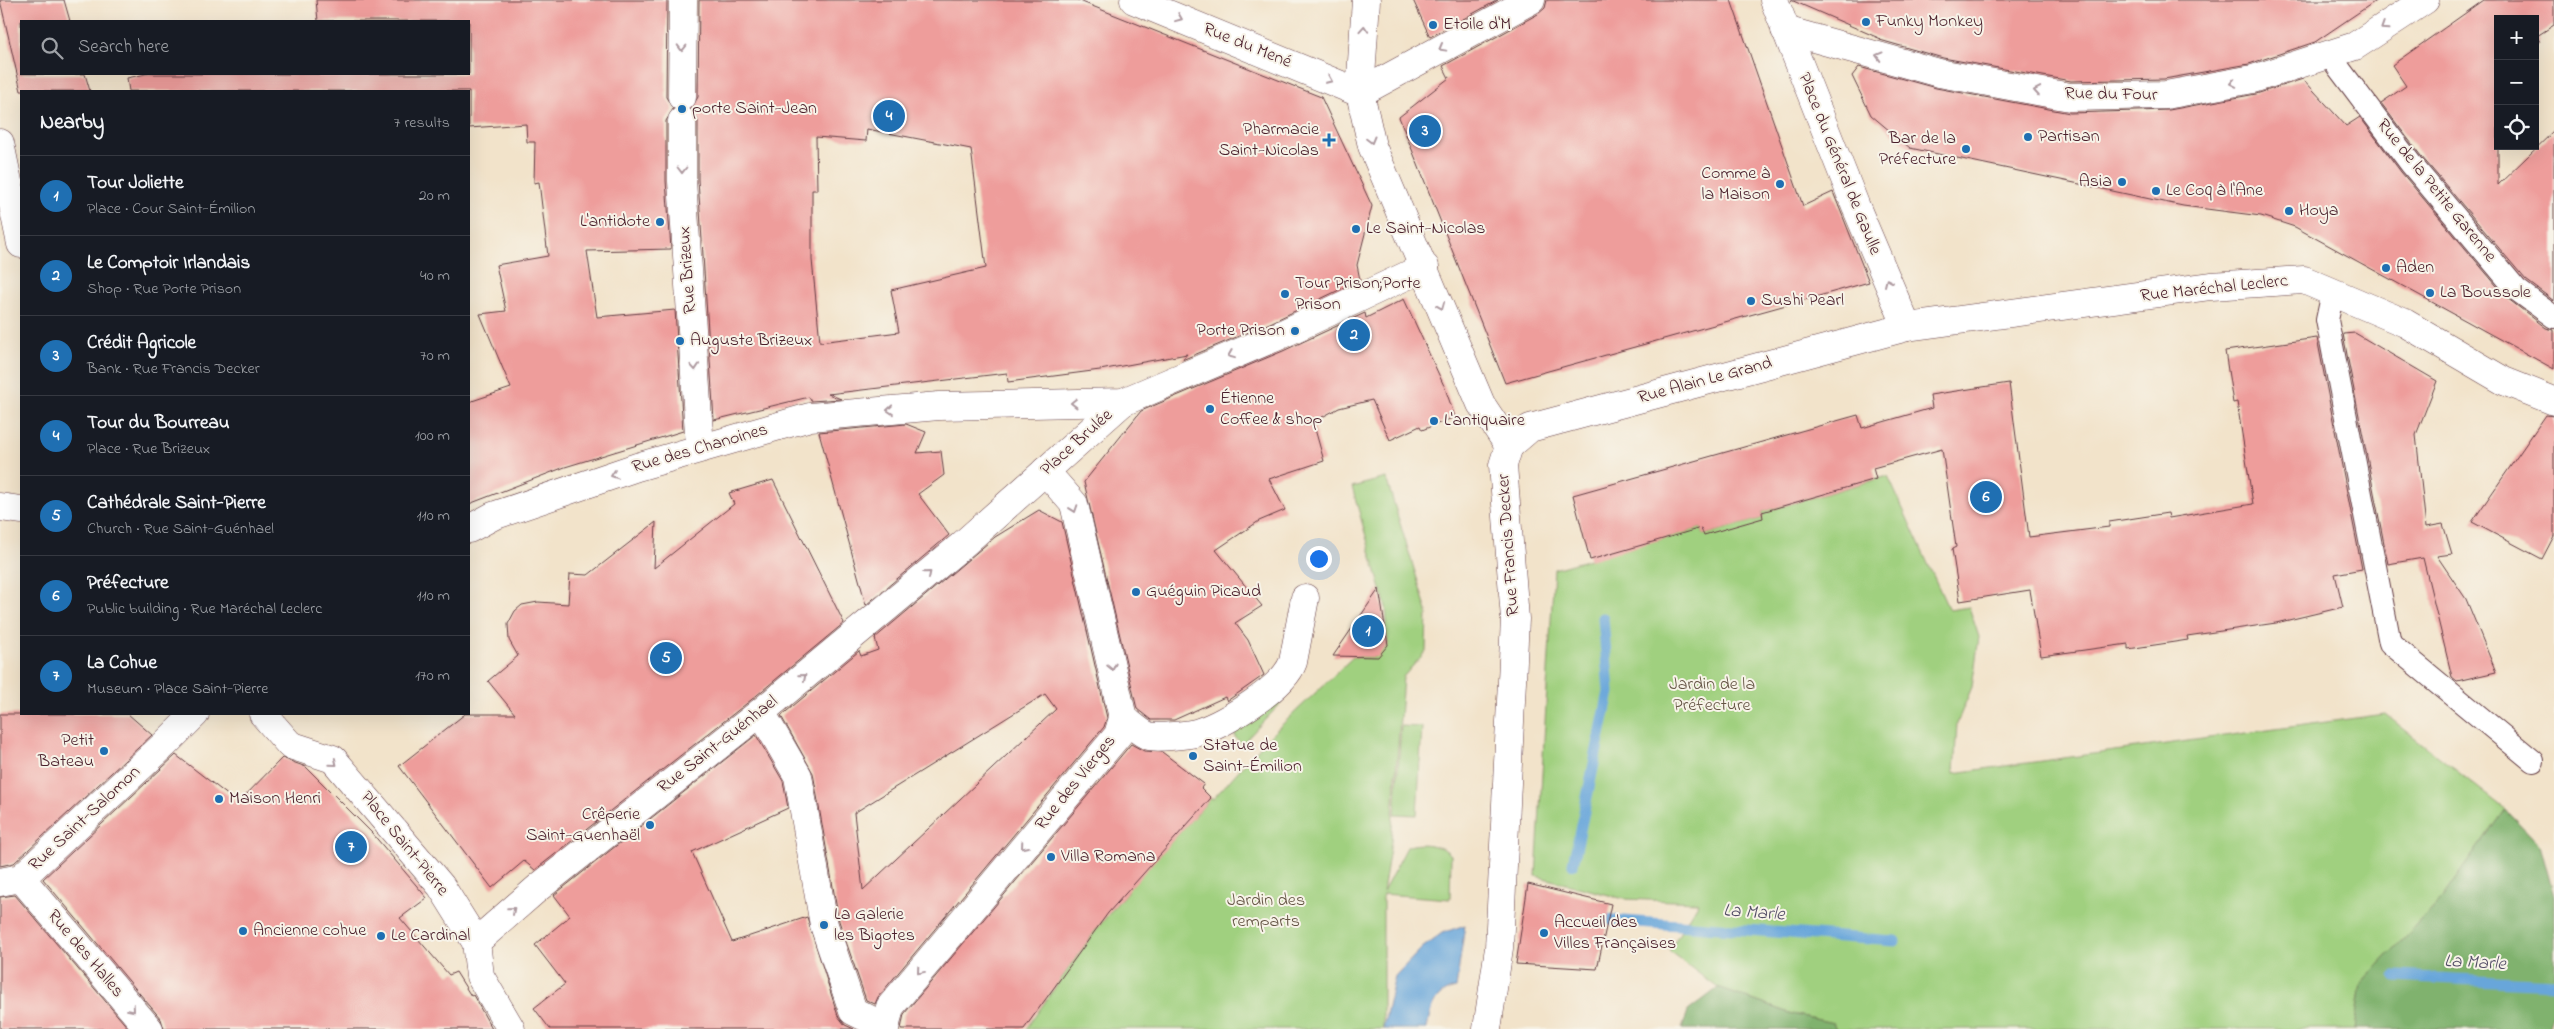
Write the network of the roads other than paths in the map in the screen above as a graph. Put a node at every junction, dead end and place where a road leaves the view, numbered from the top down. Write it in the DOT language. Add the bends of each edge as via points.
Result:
graph roads {
  1 [pos="683,0"];
  2 [pos="1134,0"];
  3 [pos="1366,0"];
  4 [pos="1531,0"];
  5 [pos="1774,0"];
  6 [pos="2425,0"];
  7 [pos="1785,30"];
  8 [pos="2328,55"];
  9 [pos="1360,93"];
  10 [pos="0,143"];
  11 [pos="20,239"];
  12 [pos="1425,266"];
  13 [pos="2332,292"];
  14 [pos="2554,317"];
  15 [pos="1907,327"];
  16 [pos="2554,401"];
  17 [pos="1123,402"];
  18 [pos="939,406"];
  19 [pos="1509,446"];
  20 [pos="700,448"];
  21 [pos="1045,471"];
  22 [pos="0,507"];
  23 [pos="20,510"];
  24 [pos="470,528"];
  25 [pos="961,546"];
  26 [pos="1305,598"];
  27 [pos="761,712"];
  28 [pos="194,715"];
  29 [pos="264,715"];
  30 [pos="1124,718"];
  31 [pos="2533,762"];
  32 [pos="11,880"];
  33 [pos="476,942"];
  34 [pos="885,1028"];
  35 [pos="149,1029"];
  36 [pos="511,1029"];
  37 [pos="1487,1029"];
  1 -- 20 [label="street, Rue Brizeux, one-way" via="682,181"];
  2 -- 9 [label="street, Rue du Mené, one-way"];
  9 -- 3 [label="street, one-way"];
  4 -- 9 [label="street, one-way"];
  5 -- 7 [label="street, Place du Général de Gaulle"];
  6 -- 8 [label="street, Rue du Four, one-way" via="2355,46"];
  8 -- 7 [label="street, Rue du Four, one-way" via="2253,79 2166,96 2070,97 1939,72"];
  15 -- 7 [label="street, Place du Général de Gaulle, one-way"];
  8 -- 14 [label="lane, Rue de la Petite Garenne" via="2411,164 2517,290"];
  9 -- 12 [label="street, one-way" via="1372,146"];
  10 -- 11 [label="street"];
  12 -- 17 [label="street, one-way" via="1276,337"];
  12 -- 19 [label="street, one-way" via="1481,404"];
  13 -- 15 [label="street, Rue Maréchal Leclerc" via="2304,280 2211,286"];
  13 -- 16 [label="street, Rue Maréchal Leclerc" via="2405,323 2504,381"];
  13 -- 31 [label="lane" via="2327,320 2390,643"];
  15 -- 19 [label="street, Rue Alain Le Grand" via="1530,428"];
  17 -- 18 [label="street, Place Brulée, one-way"];
  17 -- 21 [label="street, Place Brulée"];
  18 -- 20 [label="street, Rue des Chanoines, one-way" via="810,417"];
  19 -- 37 [label="street, Rue Francis Decker" via="1504,464 1515,619 1499,948"];
  20 -- 24 [label="street, Rue des Chanoines, one-way" via="493,516"];
  21 -- 25 [label="street, Place Brulée"];
  21 -- 30 [label="street, Rue des Vierges, one-way" via="1074,504"];
  22 -- 23 [label="street"];
  27 -- 25 [label="street, Rue Saint-Guénhael, one-way"];
  26 -- 30 [label="street" via="1290,672 1274,689 1197,733 1148,736"];
  33 -- 27 [label="street, Rue Saint-Guénhael, one-way" via="539,887"];
  27 -- 34 [label="street" via="798,776 824,925 853,1010"];
  28 -- 32 [label="street, Rue Saint-Salomon"];
  29 -- 33 [label="street, Place Saint-Pierre, one-way" via="290,745 333,760 442,886"];
  30 -- 34 [label="street, Rue des Vierges, one-way" via="1118,735 890,1007"];
  32 -- 35 [label="street, Rue des Halles, one-way"];
  33 -- 36 [label="street, Place Saint-Pierre" via="480,976"];
}
